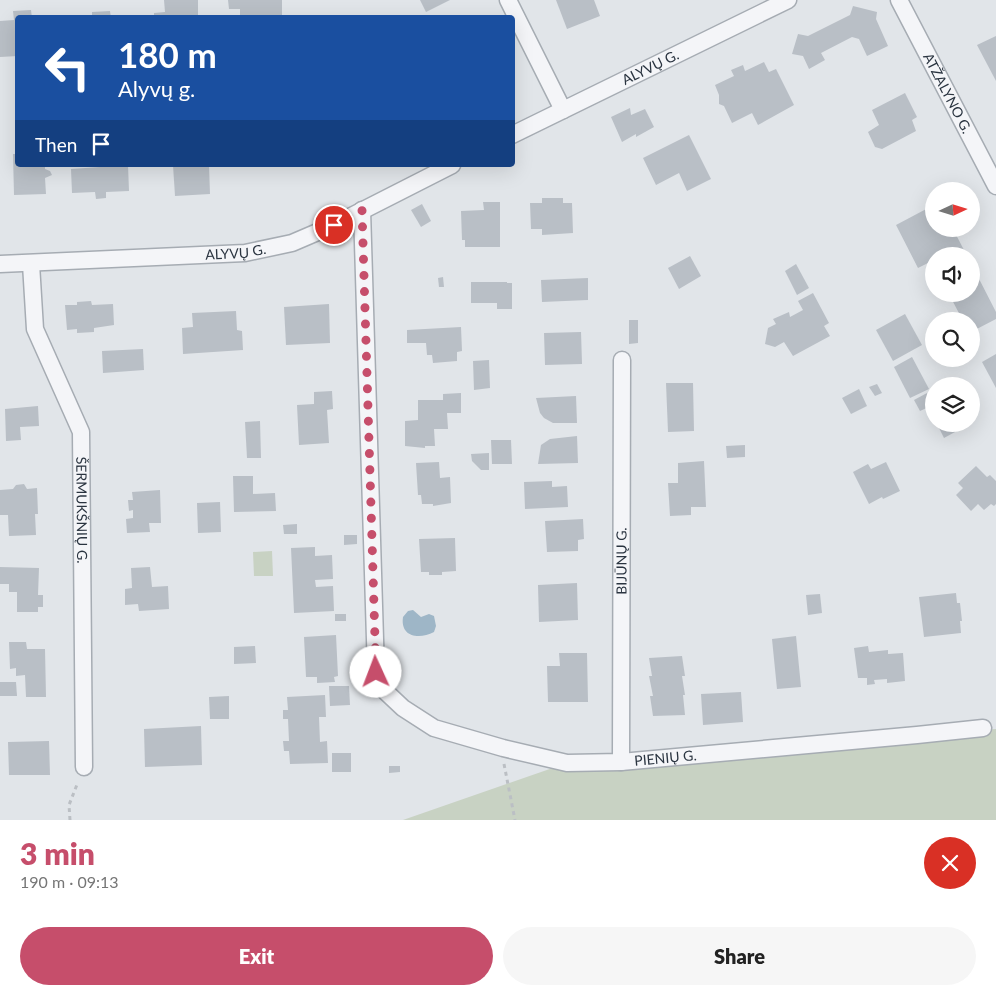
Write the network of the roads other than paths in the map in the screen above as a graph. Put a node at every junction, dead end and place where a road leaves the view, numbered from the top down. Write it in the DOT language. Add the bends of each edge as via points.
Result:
graph roads {
  1 [pos="508,0"];
  2 [pos="788,0"];
  3 [pos="899,0"];
  4 [pos="563,110"];
  5 [pos="515,134"];
  6 [pos="448,167"];
  7 [pos="996,186"];
  8 [pos="362,210"];
  9 [pos="0,264"];
  10 [pos="31,264"];
  11 [pos="622,360"];
  12 [pos="983,728"];
  13 [pos="621,762"];
  14 [pos="84,767"];
  1 -- 4 [label="street"];
  2 -- 4 [label="street, ALYVŲ G."];
  3 -- 7 [label="street, ATŽALYNO G."];
  4 -- 5 [label="street, ALYVŲ G."];
  6 -- 8 [label="street, ALYVŲ G."];
  8 -- 10 [label="street, ALYVŲ G." via="292,243 246,253"];
  8 -- 13 [label="street, PIENIŲ G." via="376,672 386,692 403,708 434,728 567,763"];
  9 -- 10 [label="street, ALYVŲ G."];
  10 -- 14 [label="street, ŠERMUKŠNIŲ G." via="35,329 81,432"];
  11 -- 13 [label="street, BIJŪNŲ G."];
  12 -- 13 [label="street, PIENIŲ G."];
}
